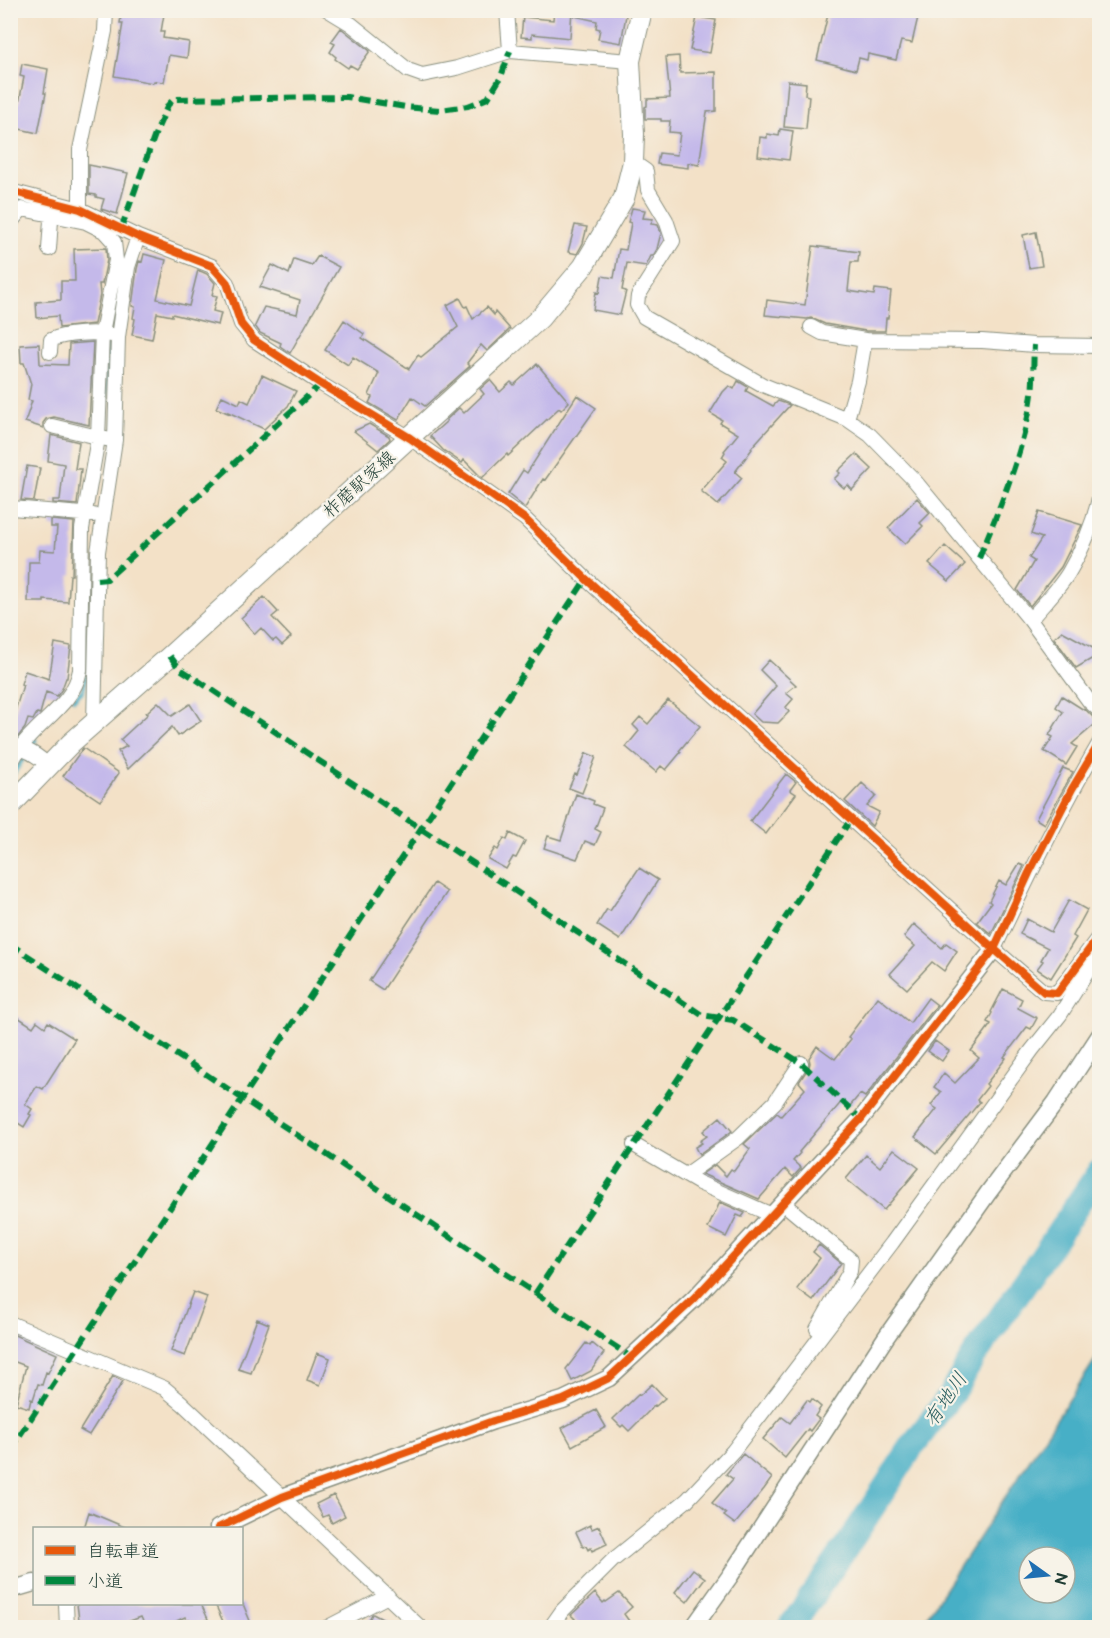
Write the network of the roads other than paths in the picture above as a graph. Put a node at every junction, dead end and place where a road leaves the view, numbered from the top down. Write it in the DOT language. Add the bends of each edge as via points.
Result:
graph roads {
  1 [pos="106,10"];
  2 [pos="328,10"];
  3 [pos="507,10"];
  4 [pos="642,10"];
  5 [pos="510,51"];
  6 [pos="630,61"];
  7 [pos="633,162"];
  8 [pos="10,191"];
  9 [pos="51,209"];
  10 [pos="80,209"];
  11 [pos="10,223"];
  12 [pos="138,237"];
  13 [pos="49,249"];
  14 [pos="811,327"];
  15 [pos="102,333"];
  16 [pos="118,337"];
  17 [pos="865,340"];
  18 [pos="1100,346"];
  19 [pos="50,352"];
  20 [pos="847,418"];
  21 [pos="52,426"];
  22 [pos="98,438"];
  23 [pos="410,438"];
  24 [pos="115,440"];
  25 [pos="1100,493"];
  26 [pos="12,508"];
  27 [pos="85,513"];
  28 [pos="102,516"];
  29 [pos="1030,620"];
  30 [pos="1100,711"];
  31 [pos="94,723"];
  32 [pos="1100,742"];
  33 [pos="15,747"];
  34 [pos="44,761"];
  35 [pos="10,764"];
  36 [pos="10,806"];
  37 [pos="1100,935"];
  38 [pos="994,949"];
  39 [pos="1100,952"];
  40 [pos="1100,1035"];
  41 [pos="801,1063"];
  42 [pos="634,1145"];
  43 [pos="686,1175"];
  44 [pos="778,1209"];
  45 [pos="10,1323"];
  46 [pos="819,1338"];
  47 [pos="282,1497"];
  48 [pos="220,1527"];
  49 [pos="33,1583"];
  50 [pos="10,1590"];
  51 [pos="388,1596"];
  52 [pos="66,1605"];
  53 [pos="67,1628"];
  54 [pos="326,1628"];
  55 [pos="421,1628"];
  56 [pos="550,1628"];
  57 [pos="693,1628"];
  1 -- 10 [label="street" via="80,150"];
  2 -- 5 [label="street" via="408,70 422,75"];
  3 -- 5 [label="street"];
  4 -- 6 [label="main road, 柞磨駅家線"];
  5 -- 6 [label="street"];
  6 -- 7 [label="main road, 柞磨駅家線"];
  7 -- 20 [label="street" via="645,171 648,190 673,241 638,296 637,306 644,317 763,386"];
  7 -- 23 [label="main road, 柞磨駅家線" via="624,198 583,267 540,318"];
  8 -- 9 [label="street"];
  9 -- 10 [label="street"];
  9 -- 11 [label="street" via="22,209"];
  9 -- 13 [label="street"];
  9 -- 15 [label="street" via="104,231 114,242 116,260"];
  10 -- 12 [label="street"];
  12 -- 16 [label="street" via="128,267"];
  12 -- 23 [label="street" via="212,266 227,283 241,324 254,340"];
  14 -- 17 [label="street" via="822,333"];
  15 -- 16 [label="street"];
  15 -- 19 [label="street" via="59,336 51,340"];
  15 -- 22 [label="street"];
  16 -- 24 [label="street"];
  17 -- 18 [label="street"];
  17 -- 20 [label="street"];
  20 -- 29 [label="street" via="870,435 915,481"];
  21 -- 22 [label="street"];
  22 -- 24 [label="street"];
  22 -- 27 [label="street"];
  23 -- 31 [label="main road, 柞磨駅家線"];
  23 -- 38 [label="street" via="525,519 586,579"];
  24 -- 28 [label="street"];
  25 -- 29 [label="street" via="1084,542 1068,574"];
  26 -- 27 [label="street"];
  27 -- 28 [label="street"];
  27 -- 33 [label="street" via="78,682 67,698"];
  28 -- 31 [label="street"];
  29 -- 30 [label="street"];
  31 -- 34 [label="main road, 柞磨駅家線"];
  32 -- 38 [label="street" via="1056,820"];
  33 -- 34 [label="street"];
  33 -- 35 [label="street"];
  34 -- 36 [label="main road, 柞磨駅家線"];
  37 -- 38 [label="street" via="1057,993 1044,992"];
  38 -- 44 [label="street" via="861,1119"];
  39 -- 46 [label="street" via="1060,1015"];
  40 -- 57 [label="street" via="886,1337"];
  41 -- 43 [label="street" via="775,1102 738,1138"];
  42 -- 43 [label="street"];
  43 -- 44 [label="street"];
  44 -- 46 [label="street" via="850,1260 850,1271 818,1329"];
  44 -- 47 [label="street" via="694,1299 609,1378 563,1400"];
  45 -- 47 [label="street" via="164,1388"];
  46 -- 56 [label="street" via="725,1459 687,1500 613,1560"];
  47 -- 48 [label="street"];
  47 -- 51 [label="street"];
  49 -- 50 [label="street"];
  51 -- 54 [label="street"];
  51 -- 55 [label="street"];
  52 -- 53 [label="street"];
}
